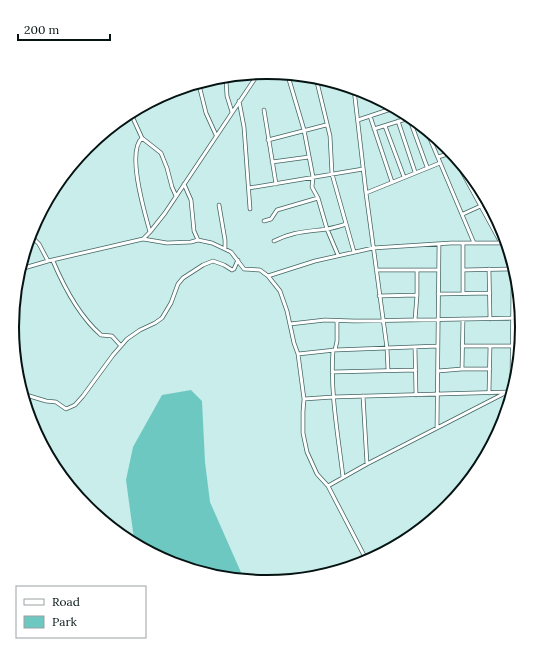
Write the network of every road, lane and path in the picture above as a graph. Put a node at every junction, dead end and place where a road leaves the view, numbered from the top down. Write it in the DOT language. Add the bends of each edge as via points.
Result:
graph roads {
  1 [pos="254,80"];
  2 [pos="289,80"];
  3 [pos="226,83"];
  4 [pos="318,84"];
  5 [pos="200,88"];
  6 [pos="355,95"];
  7 [pos="239,101"];
  8 [pos="264,110"];
  9 [pos="387,110"];
  10 [pos="232,112"];
  11 [pos="370,116"];
  12 [pos="133,118"];
  13 [pos="358,120"];
  14 [pos="403,120"];
  15 [pos="398,121"];
  16 [pos="326,125"];
  17 [pos="386,126"];
  18 [pos="412,126"];
  19 [pos="374,129"];
  20 [pos="304,130"];
  21 [pos="216,135"];
  22 [pos="142,138"];
  23 [pos="268,140"];
  24 [pos="431,141"];
  25 [pos="445,155"];
  26 [pos="309,156"];
  27 [pos="438,157"];
  28 [pos="272,162"];
  29 [pos="440,163"];
  30 [pos="427,167"];
  31 [pos="363,168"];
  32 [pos="415,172"];
  33 [pos="332,174"];
  34 [pos="313,176"];
  35 [pos="404,177"];
  36 [pos="466,179"];
  37 [pos="392,182"];
  38 [pos="184,184"];
  39 [pos="276,184"];
  40 [pos="249,188"];
  41 [pos="366,193"];
  42 [pos="176,196"];
  43 [pos="318,198"];
  44 [pos="219,205"];
  45 [pos="481,206"];
  46 [pos="250,210"];
  47 [pos="463,214"];
  48 [pos="264,221"];
  49 [pos="346,224"];
  50 [pos="327,229"];
  51 [pos="150,232"];
  52 [pos="143,239"];
  53 [pos="499,239"];
  54 [pos="35,240"];
  55 [pos="198,240"];
  56 [pos="274,241"];
  57 [pos="463,243"];
  58 [pos="474,243"];
  59 [pos="501,243"];
  60 [pos="439,245"];
  61 [pos="225,248"];
  62 [pos="373,248"];
  63 [pos="354,252"];
  64 [pos="338,256"];
  65 [pos="238,260"];
  66 [pos="50,261"];
  67 [pos="26,267"];
  68 [pos="489,269"];
  69 [pos="508,269"];
  70 [pos="376,270"];
  71 [pos="417,270"];
  72 [pos="439,270"];
  73 [pos="463,270"];
  74 [pos="268,276"];
  75 [pos="463,293"];
  76 [pos="490,293"];
  77 [pos="438,294"];
  78 [pos="417,295"];
  79 [pos="513,295"];
  80 [pos="379,296"];
  81 [pos="513,318"];
  82 [pos="463,319"];
  83 [pos="490,319"];
  84 [pos="415,320"];
  85 [pos="438,320"];
  86 [pos="383,321"];
  87 [pos="337,322"];
  88 [pos="290,324"];
  89 [pos="121,346"];
  90 [pos="438,346"];
  91 [pos="462,346"];
  92 [pos="490,346"];
  93 [pos="513,346"];
  94 [pos="415,347"];
  95 [pos="387,348"];
  96 [pos="334,350"];
  97 [pos="298,354"];
  98 [pos="513,359"];
  99 [pos="462,369"];
  100 [pos="490,369"];
  101 [pos="388,370"];
  102 [pos="416,370"];
  103 [pos="438,371"];
  104 [pos="332,372"];
  105 [pos="507,392"];
  106 [pos="489,393"];
  107 [pos="506,393"];
  108 [pos="437,394"];
  109 [pos="416,395"];
  110 [pos="28,396"];
  111 [pos="333,396"];
  112 [pos="363,396"];
  113 [pos="304,399"];
  114 [pos="437,428"];
  115 [pos="366,464"];
  116 [pos="343,477"];
  117 [pos="328,486"];
  118 [pos="364,555"];
  1 -- 7 [label="street"];
  2 -- 20 [label="street"];
  3 -- 10 [label="street"];
  4 -- 16 [label="street"];
  5 -- 21 [label="street" via="206,113"];
  6 -- 13 [label="street"];
  7 -- 10 [label="street"];
  7 -- 40 [label="street"];
  8 -- 23 [label="street"];
  9 -- 11 [label="street"];
  10 -- 21 [label="street"];
  11 -- 13 [label="street"];
  11 -- 19 [label="street"];
  12 -- 22 [label="street"];
  13 -- 31 [label="street"];
  14 -- 15 [label="street"];
  15 -- 17 [label="street"];
  15 -- 32 [label="street"];
  16 -- 20 [label="street"];
  16 -- 33 [label="street" via="330,136"];
  17 -- 19 [label="street"];
  17 -- 35 [label="street"];
  18 -- 30 [label="street"];
  19 -- 37 [label="street"];
  20 -- 23 [label="street"];
  20 -- 26 [label="street"];
  21 -- 38 [label="street"];
  22 -- 42 [label="street" via="161,153"];
  22 -- 51 [label="street" via="136,149 137,184"];
  23 -- 28 [label="street"];
  24 -- 27 [label="street"];
  25 -- 27 [label="street"];
  26 -- 28 [label="street"];
  26 -- 34 [label="street"];
  27 -- 29 [label="street"];
  28 -- 39 [label="street"];
  29 -- 30 [label="street"];
  29 -- 47 [label="street"];
  30 -- 32 [label="street"];
  31 -- 33 [label="street"];
  31 -- 41 [label="street"];
  32 -- 35 [label="street"];
  33 -- 34 [label="street"];
  33 -- 49 [label="street"];
  34 -- 39 [label="street"];
  34 -- 43 [label="street" via="312,187"];
  35 -- 37 [label="street"];
  36 -- 45 [label="street"];
  37 -- 41 [label="street"];
  38 -- 42 [label="street"];
  38 -- 55 [label="street" via="191,200 194,231"];
  39 -- 40 [label="street"];
  40 -- 46 [label="street"];
  41 -- 62 [label="street"];
  42 -- 51 [label="street"];
  43 -- 48 [label="street" via="281,208"];
  43 -- 50 [label="street"];
  44 -- 61 [label="street"];
  45 -- 47 [label="street"];
  45 -- 53 [label="street"];
  47 -- 58 [label="street"];
  49 -- 50 [label="street"];
  49 -- 63 [label="street"];
  50 -- 56 [label="street" via="300,232"];
  50 -- 64 [label="street"];
  51 -- 52 [label="street"];
  52 -- 55 [label="street" via="168,243"];
  52 -- 66 [label="street"];
  54 -- 66 [label="street"];
  55 -- 61 [label="street"];
  57 -- 58 [label="street"];
  57 -- 60 [label="street"];
  57 -- 73 [label="street"];
  58 -- 59 [label="street"];
  60 -- 62 [label="street"];
  60 -- 72 [label="street"];
  61 -- 65 [label="street"];
  62 -- 63 [label="street"];
  62 -- 70 [label="street"];
  63 -- 64 [label="street"];
  64 -- 74 [label="street"];
  65 -- 74 [label="street" via="244,269 260,270"];
  65 -- 89 [label="street" via="232,270 213,262 203,265 183,278 162,318 135,333"];
  66 -- 67 [label="street"];
  66 -- 89 [label="street" via="91,326 101,335 112,336"];
  68 -- 69 [label="street"];
  68 -- 73 [label="street"];
  68 -- 76 [label="street"];
  70 -- 71 [label="street"];
  70 -- 80 [label="street"];
  71 -- 72 [label="street"];
  71 -- 78 [label="street"];
  72 -- 77 [label="street"];
  73 -- 75 [label="street"];
  74 -- 88 [label="street" via="280,291"];
  75 -- 76 [label="street"];
  75 -- 77 [label="street"];
  76 -- 83 [label="street"];
  77 -- 85 [label="street"];
  78 -- 80 [label="street"];
  78 -- 84 [label="street"];
  79 -- 81 [label="street"];
  80 -- 86 [label="street"];
  81 -- 83 [label="street"];
  81 -- 93 [label="street"];
  82 -- 83 [label="street"];
  82 -- 85 [label="street"];
  82 -- 91 [label="street"];
  84 -- 85 [label="street"];
  84 -- 86 [label="street"];
  85 -- 90 [label="street"];
  86 -- 87 [label="street"];
  86 -- 95 [label="street"];
  87 -- 88 [label="street" via="325,320"];
  87 -- 96 [label="street" via="338,341"];
  88 -- 97 [label="street"];
  89 -- 110 [label="street" via="83,396 68,409 56,402"];
  90 -- 94 [label="street"];
  90 -- 103 [label="street"];
  91 -- 92 [label="street"];
  91 -- 99 [label="street"];
  92 -- 93 [label="street"];
  92 -- 100 [label="street"];
  93 -- 98 [label="street"];
  94 -- 95 [label="street"];
  94 -- 102 [label="street"];
  95 -- 96 [label="street"];
  95 -- 101 [label="street"];
  96 -- 97 [label="street"];
  96 -- 104 [label="street"];
  97 -- 113 [label="street"];
  99 -- 100 [label="street"];
  99 -- 103 [label="street"];
  100 -- 106 [label="street"];
  101 -- 102 [label="street"];
  101 -- 104 [label="street"];
  102 -- 109 [label="street"];
  103 -- 108 [label="street"];
  104 -- 111 [label="street"];
  105 -- 106 [label="street"];
  106 -- 108 [label="street"];
  107 -- 114 [label="street"];
  108 -- 109 [label="street"];
  108 -- 114 [label="street"];
  109 -- 112 [label="street"];
  111 -- 112 [label="street"];
  111 -- 113 [label="street"];
  111 -- 116 [label="street"];
  112 -- 115 [label="street"];
  113 -- 117 [label="street" via="303,433 307,452 317,474"];
  114 -- 115 [label="street"];
  115 -- 116 [label="street"];
  116 -- 117 [label="street"];
  117 -- 118 [label="street"];
}
